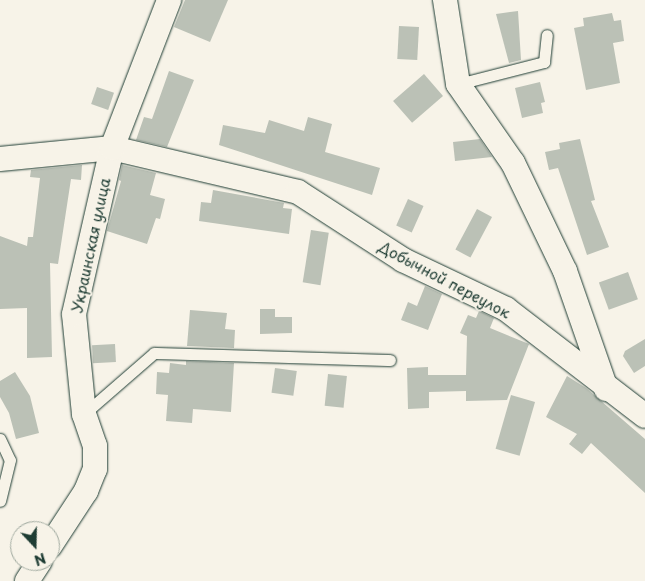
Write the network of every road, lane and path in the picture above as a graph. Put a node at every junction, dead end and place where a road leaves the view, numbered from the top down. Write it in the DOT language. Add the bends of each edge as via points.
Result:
graph roads {
  1 [pos="169,0"];
  2 [pos="445,0"];
  3 [pos="547,35"];
  4 [pos="458,84"];
  5 [pos="112,148"];
  6 [pos="0,158"];
  7 [pos="390,360"];
  8 [pos="607,389"];
  9 [pos="84,414"];
  10 [pos="645,416"];
  11 [pos="0,439"];
  12 [pos="0,501"];
  13 [pos="60,531"];
  1 -- 5 [label="street, Украинская улица"];
  2 -- 4 [label="street"];
  3 -- 4 [label="lane" via="544,62"];
  4 -- 8 [label="street" via="513,163 565,271"];
  5 -- 6 [label="street, Добычной переулок"];
  5 -- 8 [label="street, Добычной переулок" via="298,192 404,260 506,309"];
  5 -- 9 [label="street, Украинская улица" via="74,314"];
  7 -- 9 [label="lane" via="154,353"];
  8 -- 10 [label="street, Добычной переулок"];
  9 -- 13 [label="street, Украинская улица" via="95,446 95,469 86,491"];
  11 -- 12 [label="lane" via="10,460"];
}
